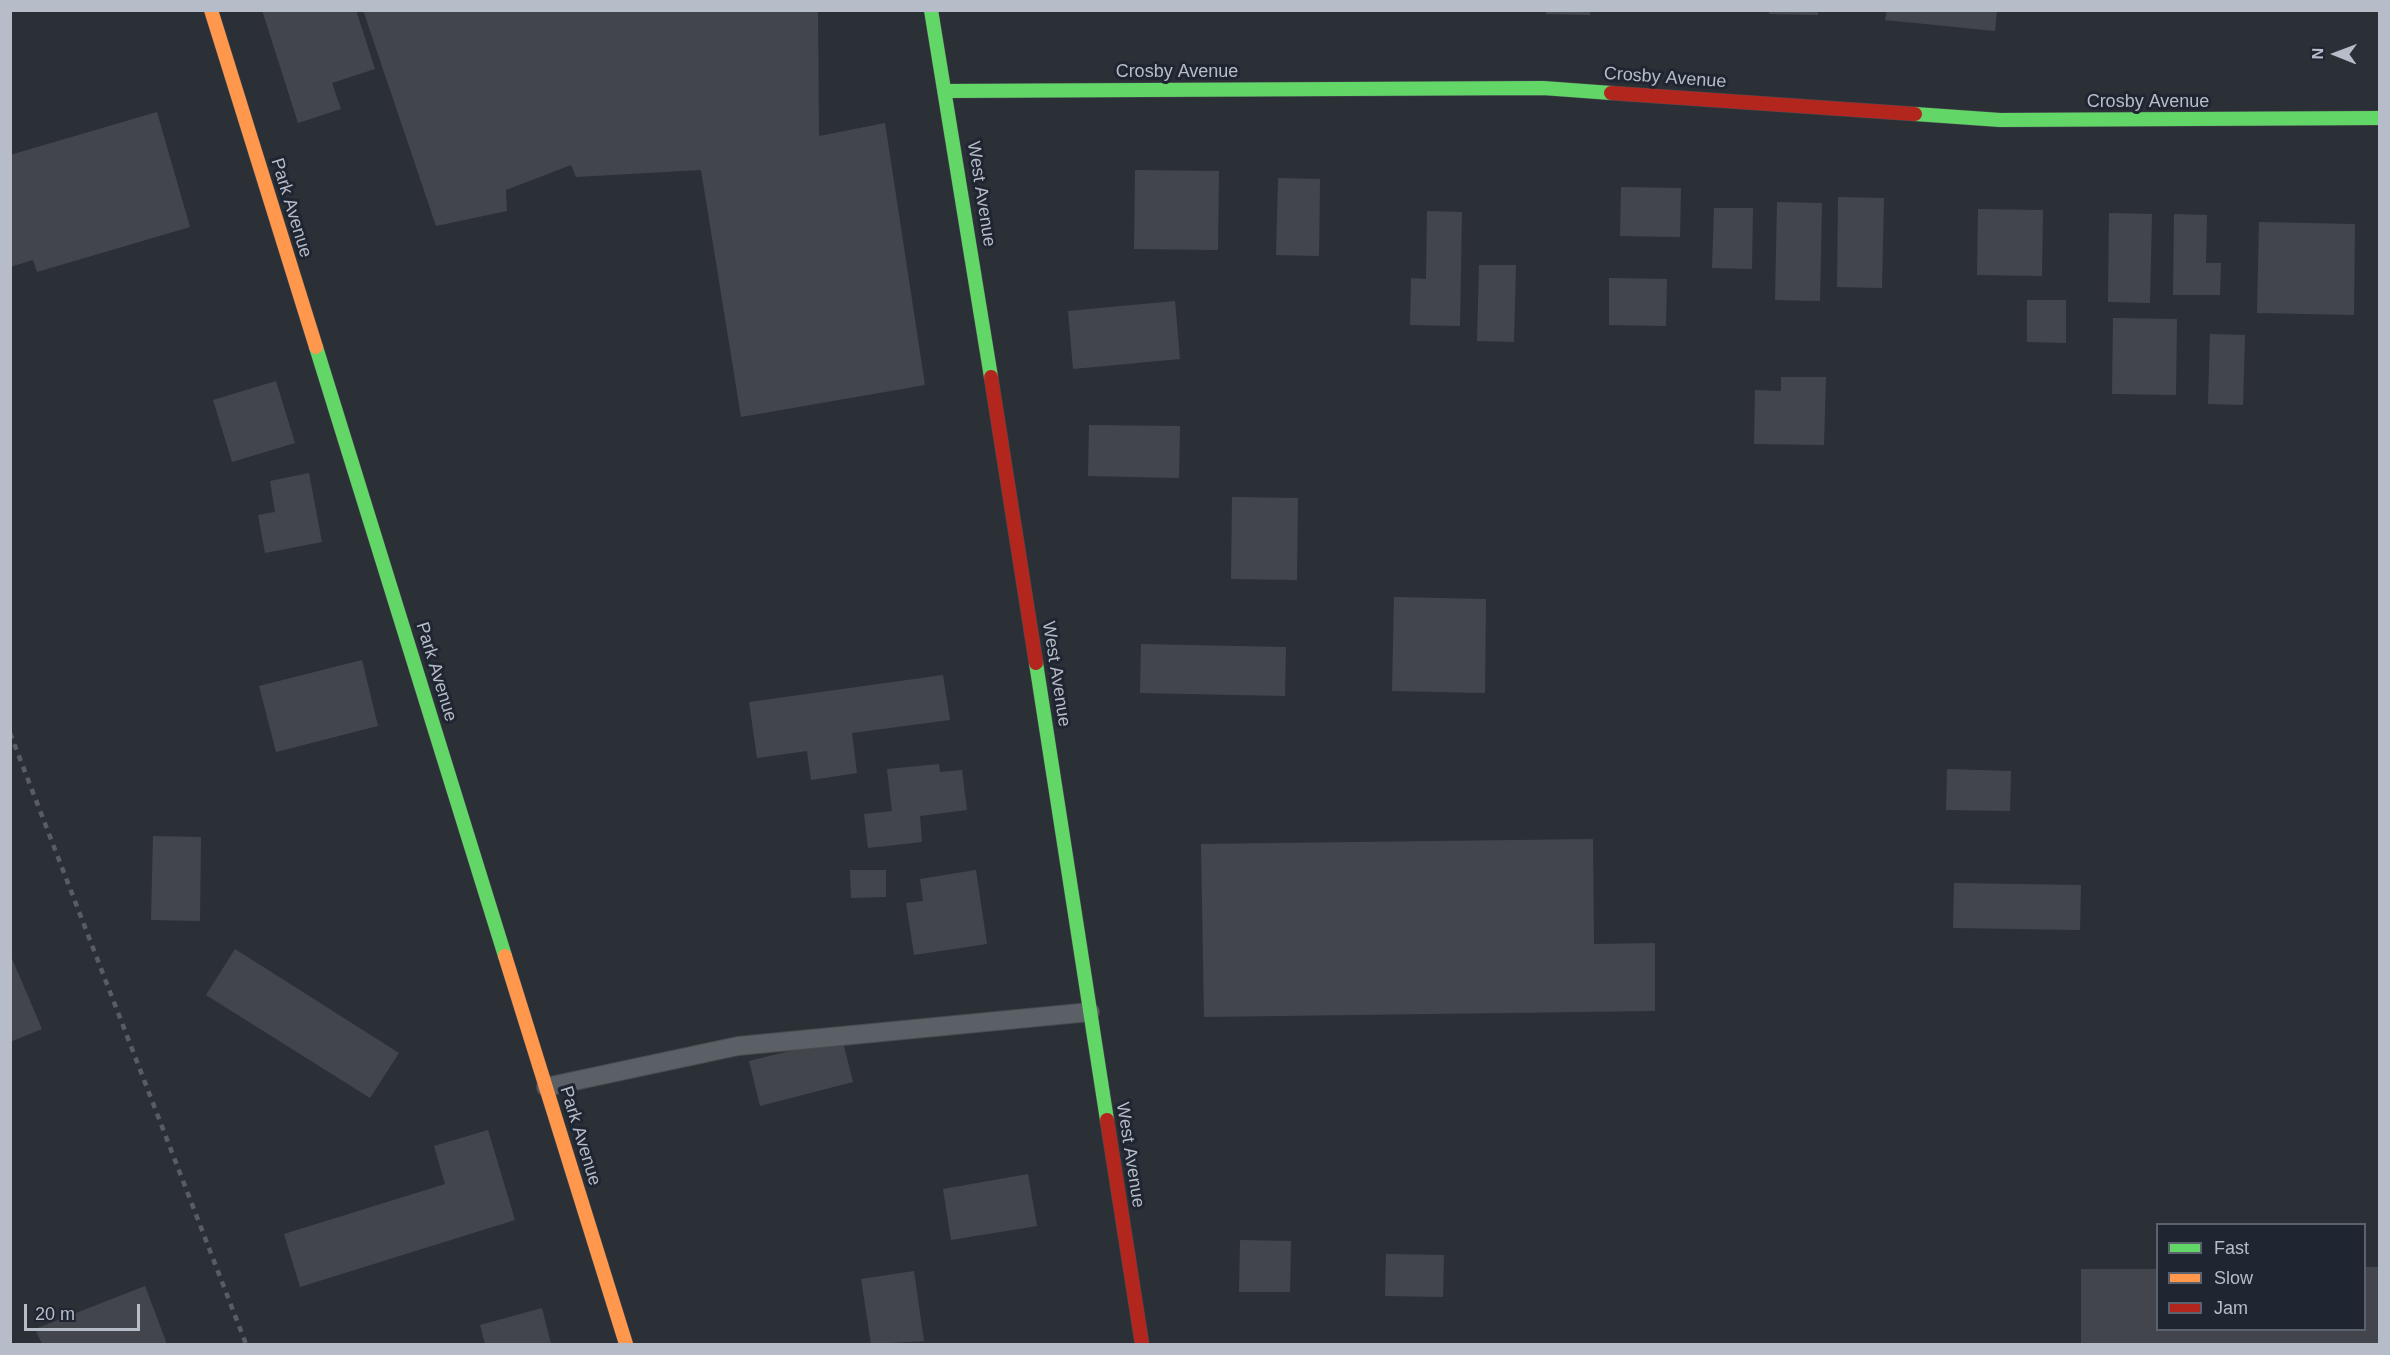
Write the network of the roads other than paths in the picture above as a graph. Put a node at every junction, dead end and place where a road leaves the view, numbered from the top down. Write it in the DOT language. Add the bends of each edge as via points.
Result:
graph roads {
  1 [pos="211,10"];
  2 [pos="931,10"];
  3 [pos="946,91"];
  4 [pos="2379,118"];
  5 [pos="1090,1012"];
  6 [pos="546,1087"];
  7 [pos="626,1344"];
  8 [pos="1142,1344"];
  1 -- 6 [label="main road, Park Avenue"];
  2 -- 3 [label="main road, West Avenue"];
  3 -- 4 [label="main road, Crosby Avenue" via="1543,88 2000,120"];
  3 -- 5 [label="main road, West Avenue"];
  5 -- 6 [label="lane" via="738,1046"];
  5 -- 8 [label="main road, West Avenue"];
  6 -- 7 [label="main road, Park Avenue"];
}
